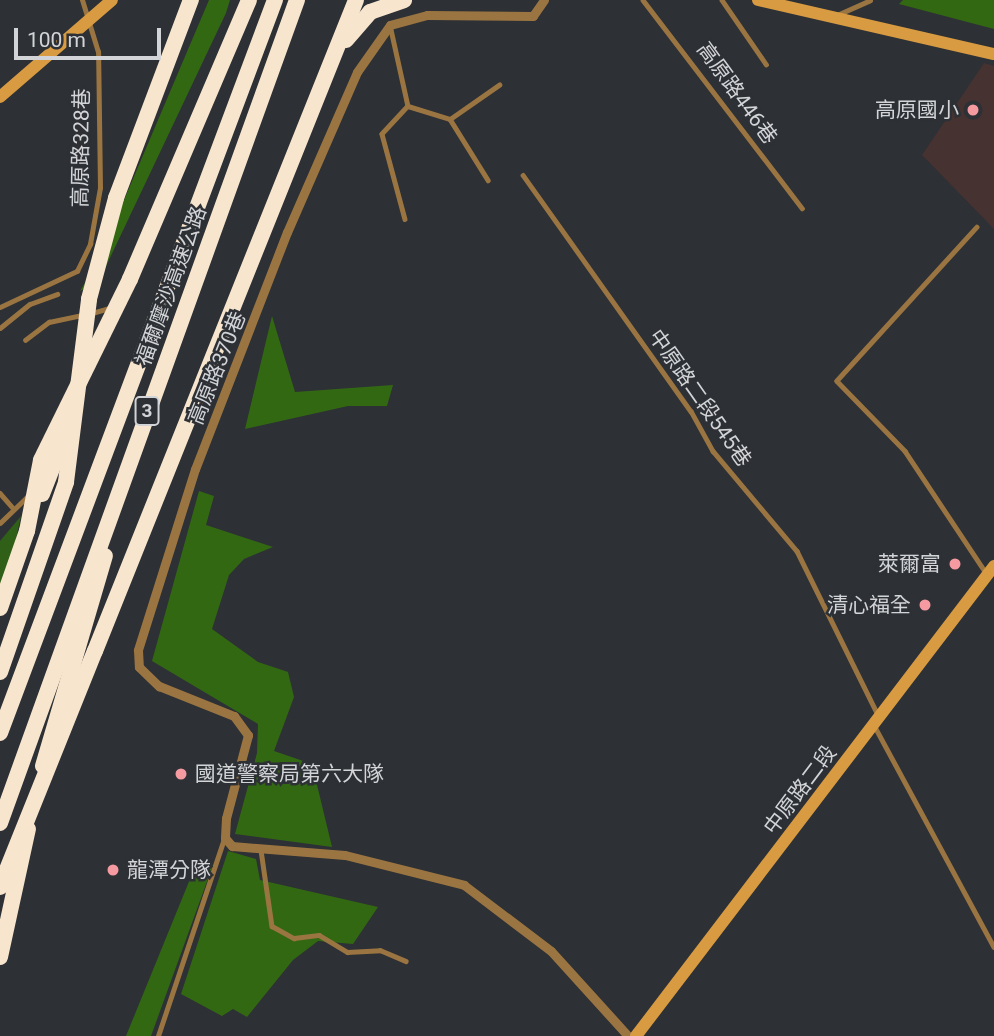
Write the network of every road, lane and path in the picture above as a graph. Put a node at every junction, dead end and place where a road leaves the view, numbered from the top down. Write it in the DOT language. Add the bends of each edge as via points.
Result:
graph roads {
  1 [pos="82,0"];
  2 [pos="112,0"];
  3 [pos="177,0"];
  4 [pos="191,0"];
  5 [pos="249,0"];
  6 [pos="275,0"];
  7 [pos="296,0"];
  8 [pos="356,0"];
  9 [pos="404,0"];
  10 [pos="544,0"];
  11 [pos="643,0"];
  12 [pos="722,0"];
  13 [pos="758,0"];
  14 [pos="870,0"];
  15 [pos="836,15"];
  16 [pos="90,19"];
  17 [pos="390,24"];
  18 [pos="171,53"];
  19 [pos="994,54"];
  20 [pos="335,56"];
  21 [pos="766,64"];
  22 [pos="499,85"];
  23 [pos="0,97"];
  24 [pos="408,106"];
  25 [pos="450,119"];
  26 [pos="523,175"];
  27 [pos="488,180"];
  28 [pos="802,208"];
  29 [pos="405,219"];
  30 [pos="977,227"];
  31 [pos="57,294"];
  32 [pos="117,305"];
  33 [pos="0,307"];
  34 [pos="81,315"];
  35 [pos="0,328"];
  36 [pos="25,340"];
  37 [pos="101,340"];
  38 [pos="91,361"];
  39 [pos="33,493"];
  40 [pos="0,494"];
  41 [pos="115,499"];
  42 [pos="12,507"];
  43 [pos="0,523"];
  44 [pos="20,551"];
  45 [pos="992,575"];
  46 [pos="0,608"];
  47 [pos="0,672"];
  48 [pos="876,721"];
  49 [pos="0,733"];
  50 [pos="0,823"];
  51 [pos="225,838"];
  52 [pos="261,850"];
  53 [pos="0,887"];
  54 [pos="994,947"];
  55 [pos="0,957"];
  56 [pos="406,961"];
  57 [pos="158,1036"];
  58 [pos="628,1036"];
  59 [pos="636,1036"];
  1 -- 16 [label="lane, 高原路328巷"];
  2 -- 16 [label="street"];
  3 -- 18 [label="highway"];
  4 -- 18 [label="highway"];
  5 -- 32 [label="highway"];
  6 -- 49 [label="highway, 福爾摩沙高速公路 / 3"];
  7 -- 41 [label="highway, 福爾摩沙高速公路 / 3"];
  8 -- 20 [label="highway"];
  9 -- 20 [label="highway" via="370,12"];
  10 -- 17 [label="street" via="533,16 427,15"];
  11 -- 28 [label="lane, 高原路446巷"];
  12 -- 21 [label="lane"];
  13 -- 15 [label="street"];
  14 -- 15 [label="lane"];
  15 -- 19 [label="street"];
  16 -- 23 [label="street"];
  16 -- 33 [label="lane, 高原路328巷" via="98,52 100,155 90,244 77,271"];
  17 -- 24 [label="lane"];
  17 -- 51 [label="street, 高原路370巷" via="358,72 287,232 195,469 138,650 145,677 234,716 248,735"];
  18 -- 47 [label="highway, bridge" via="116,198 89,299 66,482"];
  20 -- 53 [label="highway, bridge"];
  22 -- 25 [label="lane"];
  24 -- 25 [label="lane"];
  24 -- 29 [label="lane" via="382,134"];
  25 -- 27 [label="lane"];
  26 -- 48 [label="lane, 中原路二段545巷" via="691,411 713,451 797,551"];
  30 -- 45 [label="lane" via="838,381 905,452"];
  31 -- 35 [label="lane" via="30,304"];
  32 -- 34 [label="lane"];
  32 -- 37 [label="highway"];
  34 -- 36 [label="lane" via="49,322"];
  34 -- 37 [label="lane"];
  37 -- 38 [label="highway"];
  38 -- 39 [label="highway" via="41,460"];
  38 -- 44 [label="highway"];
  39 -- 42 [label="lane"];
  39 -- 44 [label="highway"];
  40 -- 42 [label="lane"];
  41 -- 50 [label="highway, 福爾摩沙高速公路 / 3"];
  41 -- 55 [label="highway"];
  42 -- 43 [label="lane"];
  44 -- 46 [label="highway"];
  45 -- 48 [label="street, 中原路二段"];
  48 -- 54 [label="lane, 中原路二段545巷"];
  48 -- 59 [label="street, 中原路二段"];
  51 -- 52 [label="street" via="232,846"];
  51 -- 57 [label="lane"];
  52 -- 56 [label="lane" via="272,926 294,938 319,935 347,952 380,950"];
  52 -- 58 [label="street" via="345,855 464,885 551,951"];
}
